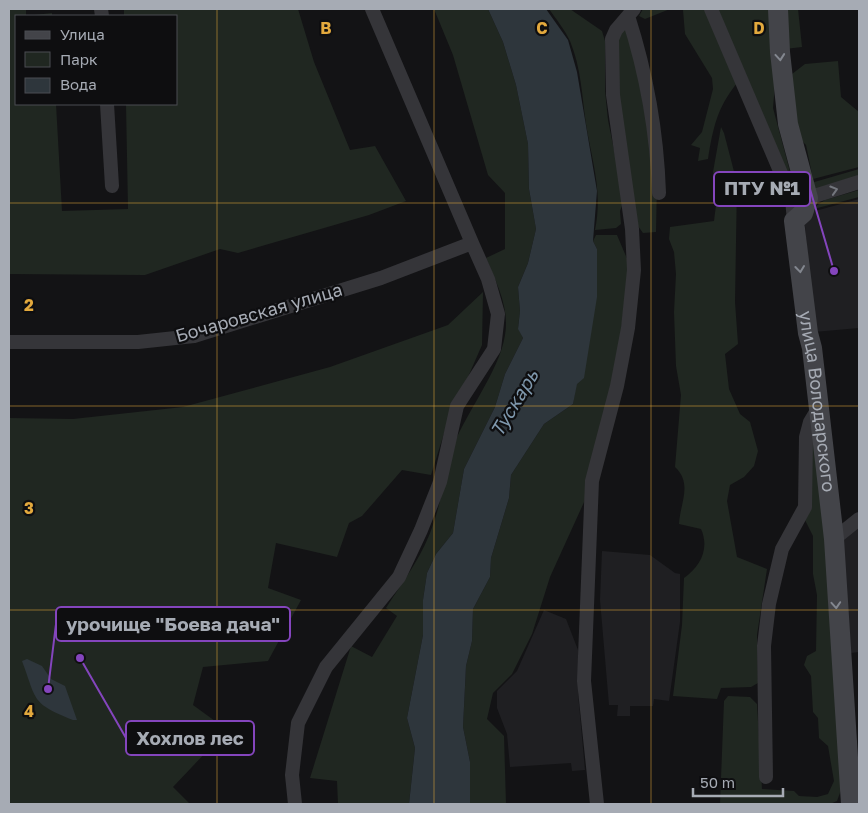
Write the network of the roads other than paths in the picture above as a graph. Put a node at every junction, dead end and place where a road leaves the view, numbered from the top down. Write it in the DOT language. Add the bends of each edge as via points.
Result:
graph roads {
  1 [pos="372,9"];
  2 [pos="711,9"];
  3 [pos="778,9"];
  4 [pos="631,12"];
  5 [pos="107,105"];
  6 [pos="859,182"];
  7 [pos="112,186"];
  8 [pos="659,194"];
  9 [pos="808,198"];
  10 [pos="794,221"];
  11 [pos="472,243"];
  12 [pos="9,342"];
  13 [pos="819,407"];
  14 [pos="859,519"];
  15 [pos="834,539"];
  16 [pos="766,777"];
  17 [pos="854,801"];
  18 [pos="295,804"];
  19 [pos="597,804"];
  1 -- 11 [label="street"];
  2 -- 10 [label="street" via="792,199"];
  3 -- 9 [label="street, one-way" via="788,124"];
  4 -- 8 [label="street" via="652,107"];
  4 -- 19 [label="street" via="612,39 613,95 632,229 634,270 617,386 592,481 587,590 584,680"];
  5 -- 7 [label="street"];
  9 -- 6 [label="street, one-way"];
  9 -- 10 [label="street" via="803,213"];
  10 -- 13 [label="street, улица Володарского, one-way"];
  11 -- 12 [label="street, Бочаровская улица" via="380,278 194,336 138,342"];
  11 -- 18 [label="street" via="488,279 498,314 494,350 457,406 440,482 399,577 326,666 298,723 292,775"];
  13 -- 15 [label="street, улица Володарского"];
  13 -- 16 [label="street" via="806,438 805,507 782,549 769,604 764,646"];
  14 -- 15 [label="street"];
  15 -- 17 [label="street, улица Володарского, one-way"];
}
